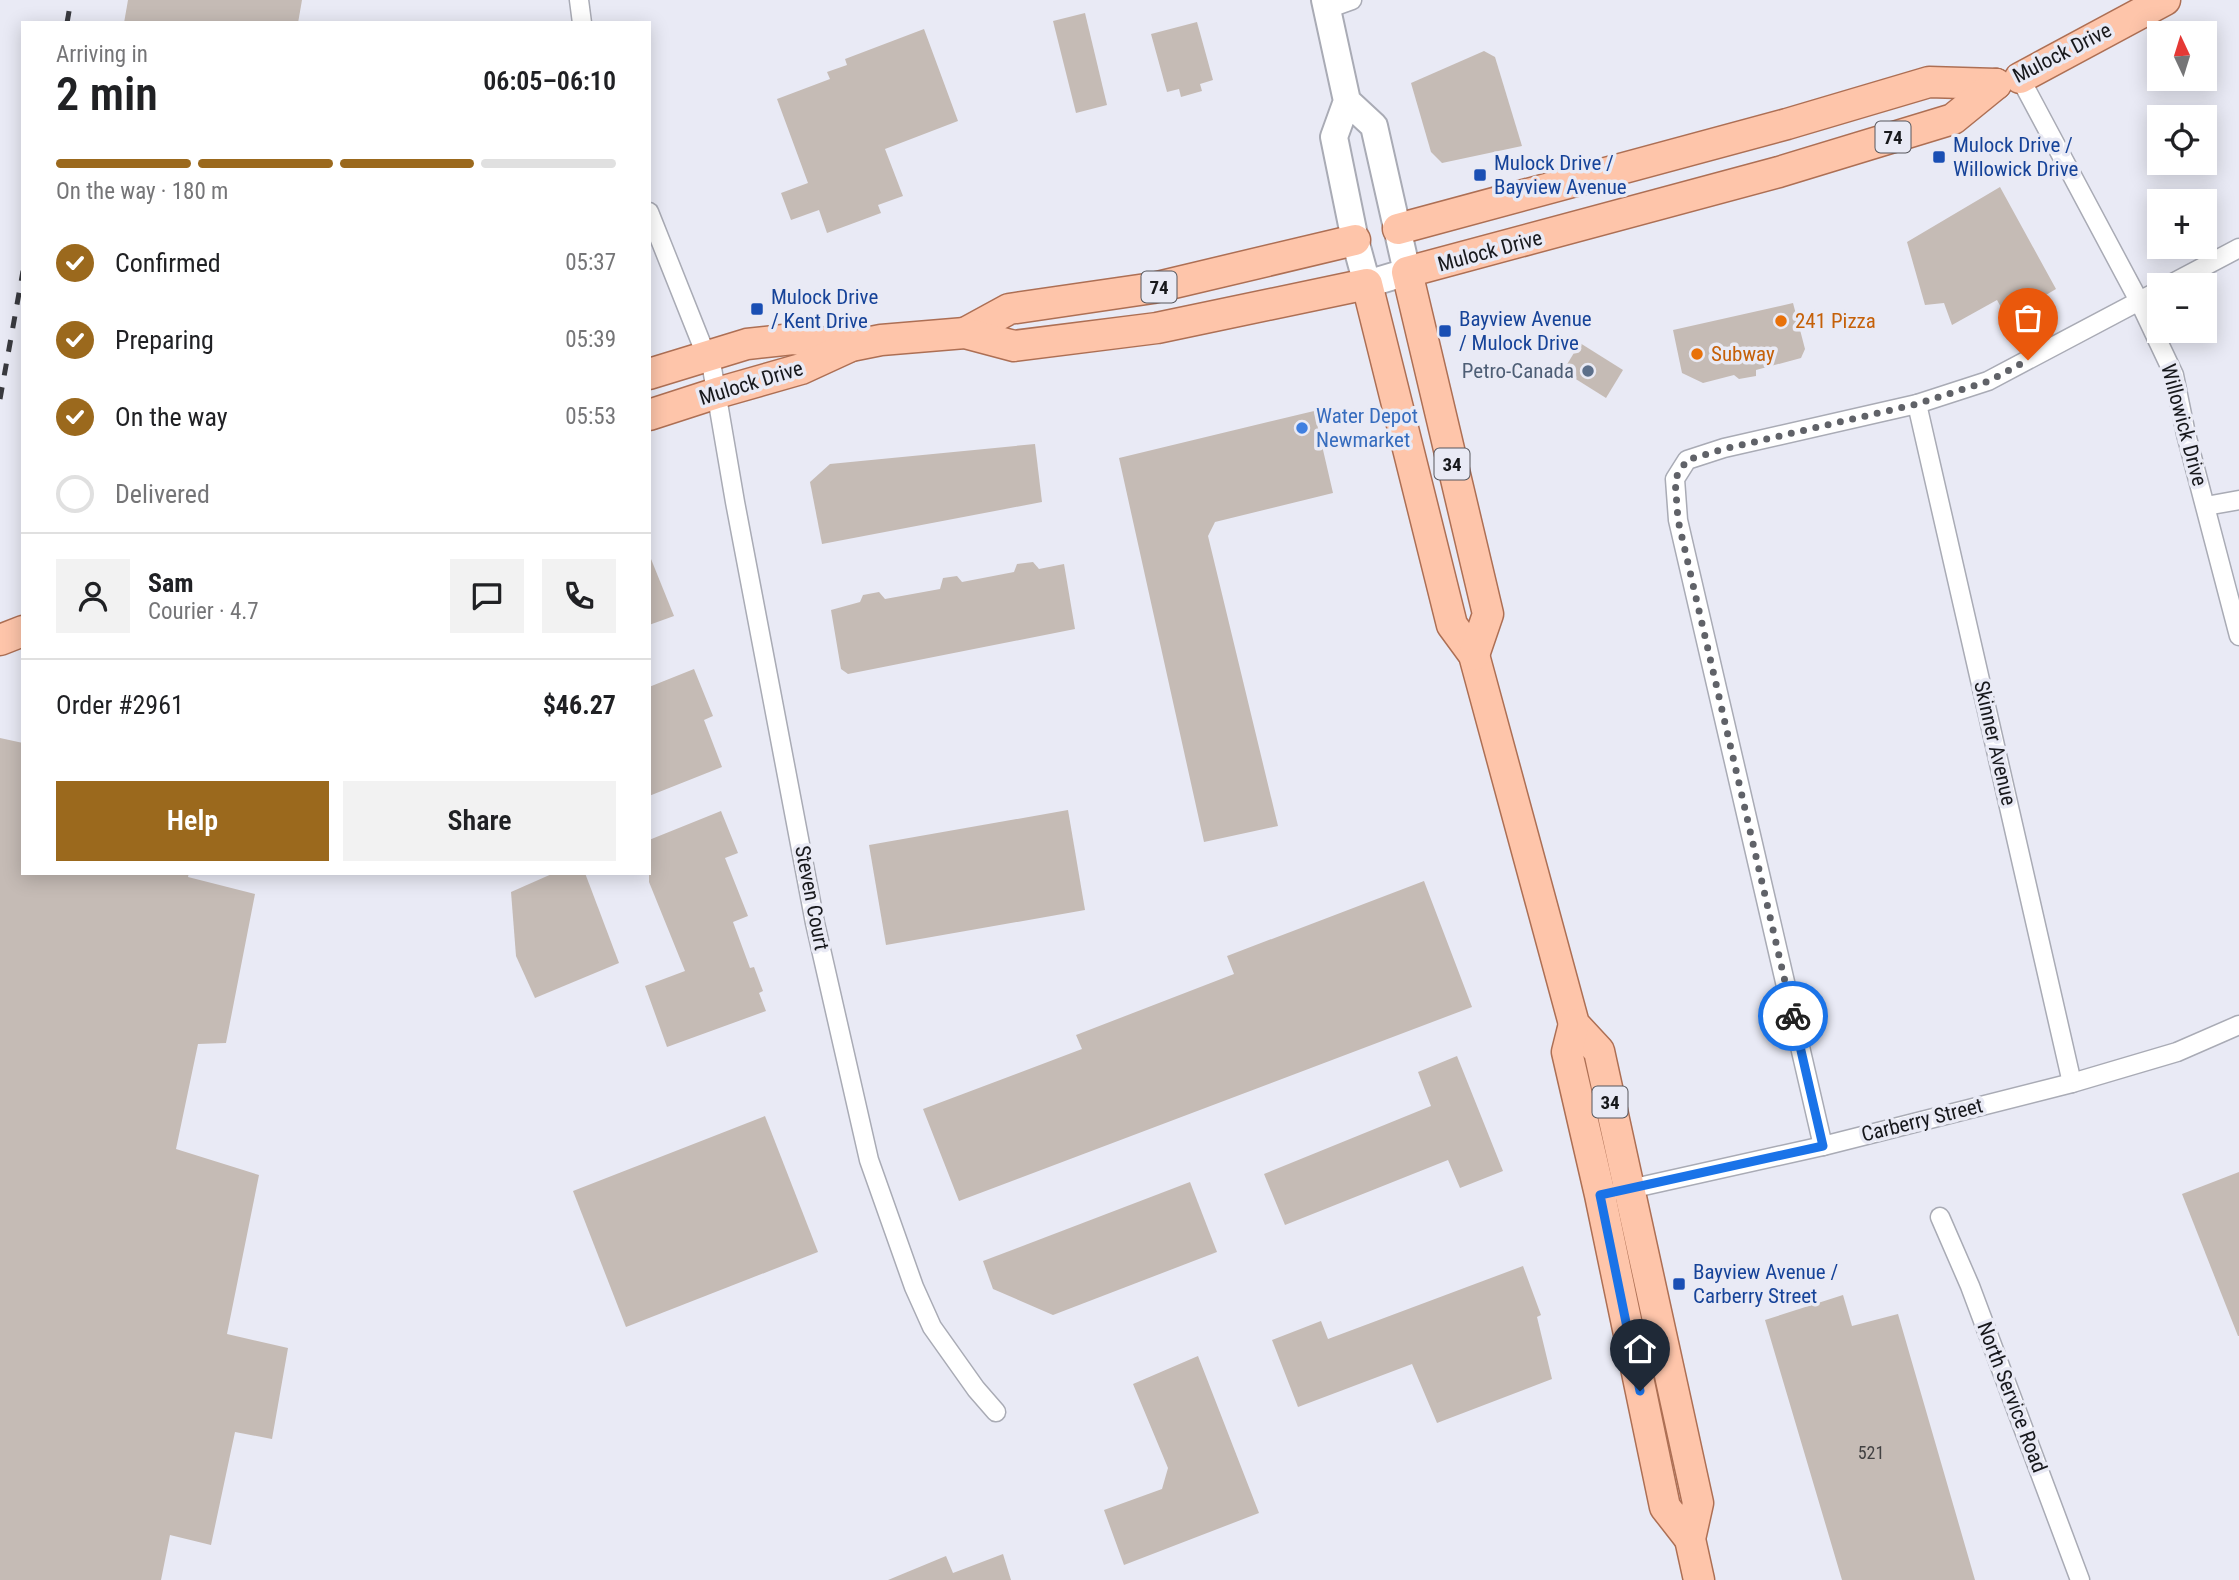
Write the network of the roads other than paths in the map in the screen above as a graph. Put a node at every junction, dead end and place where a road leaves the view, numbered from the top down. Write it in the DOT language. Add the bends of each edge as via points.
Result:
graph roads {
  1 [pos="579,0"];
  2 [pos="1352,0"];
  3 [pos="2165,0"];
  4 [pos="1326,5"];
  5 [pos="582,21"];
  6 [pos="2008,81"];
  7 [pos="1347,101"];
  8 [pos="651,217"];
  9 [pos="1398,229"];
  10 [pos="1355,240"];
  11 [pos="2239,248"];
  12 [pos="1407,272"];
  13 [pos="2192,273"];
  14 [pos="1367,284"];
  15 [pos="2147,297"];
  16 [pos="2139,301"];
  17 [pos="965,333"];
  18 [pos="851,346"];
  19 [pos="706,355"];
  20 [pos="651,373"];
  21 [pos="717,393"];
  22 [pos="1917,404"];
  23 [pos="651,414"];
  24 [pos="2239,500"];
  25 [pos="2206,506"];
  26 [pos="21,632"];
  27 [pos="2239,636"];
  28 [pos="0,640"];
  29 [pos="1474,656"];
  30 [pos="1574,1024"];
  31 [pos="2239,1026"];
  32 [pos="2072,1083"];
  33 [pos="1823,1146"];
  34 [pos="1629,1190"];
  35 [pos="1600,1195"];
  36 [pos="1940,1217"];
  37 [pos="996,1412"];
  38 [pos="1690,1539"];
  39 [pos="1699,1580"];
  40 [pos="2080,1580"];
  1 -- 5 [label="street"];
  2 -- 4 [label="street"];
  3 -- 6 [label="main road, Mulock Drive / 74"];
  4 -- 7 [label="main road"];
  6 -- 9 [label="main road, Mulock Drive / 74" via="1929,82"];
  6 -- 12 [label="main road, Mulock Drive / 74" via="1953,119 1779,172"];
  6 -- 16 [label="street, Willowick Drive"];
  7 -- 9 [label="main road, 34" via="1374,126"];
  7 -- 10 [label="main road, 34" via="1334,138"];
  8 -- 19 [label="street, Steven Court"];
  9 -- 10 [label="main road, Mulock Drive / 74"];
  9 -- 12 [label="main road, 34"];
  10 -- 14 [label="main road, 34"];
  10 -- 17 [label="main road, Mulock Drive / 74" via="1153,289 1009,309"];
  11 -- 13 [label="street"];
  12 -- 14 [label="main road, Mulock Drive / 74"];
  12 -- 29 [label="main road, 34" via="1488,614"];
  14 -- 17 [label="main road, Mulock Drive / 74" via="1157,328 1014,346"];
  14 -- 29 [label="main road, 34" via="1452,625"];
  15 -- 16 [label="street"];
  16 -- 22 [label="street" via="1989,381"];
  16 -- 25 [label="street, Willowick Drive" via="2174,375"];
  17 -- 18 [label="main road, Mulock Drive / 74"];
  18 -- 19 [label="main road, Mulock Drive / 74" via="793,338"];
  18 -- 21 [label="main road, Mulock Drive / 74" via="801,369"];
  19 -- 20 [label="main road, Mulock Drive / 74"];
  19 -- 21 [label="street, Steven Court"];
  21 -- 23 [label="main road, Mulock Drive / 74"];
  21 -- 37 [label="street, Steven Court" via="816,923 869,1160 932,1327"];
  22 -- 32 [label="street, Skinner Avenue"];
  22 -- 33 [label="street" via="1687,460 1675,479 1678,520"];
  24 -- 25 [label="street"];
  25 -- 27 [label="street, Willowick Drive"];
  26 -- 28 [label="main road"];
  29 -- 30 [label="main road, 34"];
  30 -- 34 [label="main road, 34" via="1599,1051"];
  30 -- 35 [label="main road, 34" via="1567,1052"];
  31 -- 32 [label="street, Carberry Street" via="2177,1052"];
  32 -- 33 [label="street, Carberry Street"];
  33 -- 34 [label="street, Carberry Street"];
  34 -- 35 [label="street, Carberry Street"];
  34 -- 38 [label="main road, 34" via="1698,1503"];
  35 -- 38 [label="main road, 34" via="1665,1507"];
  36 -- 40 [label="street, North Service Road"];
  38 -- 39 [label="main road, 34"];
}
